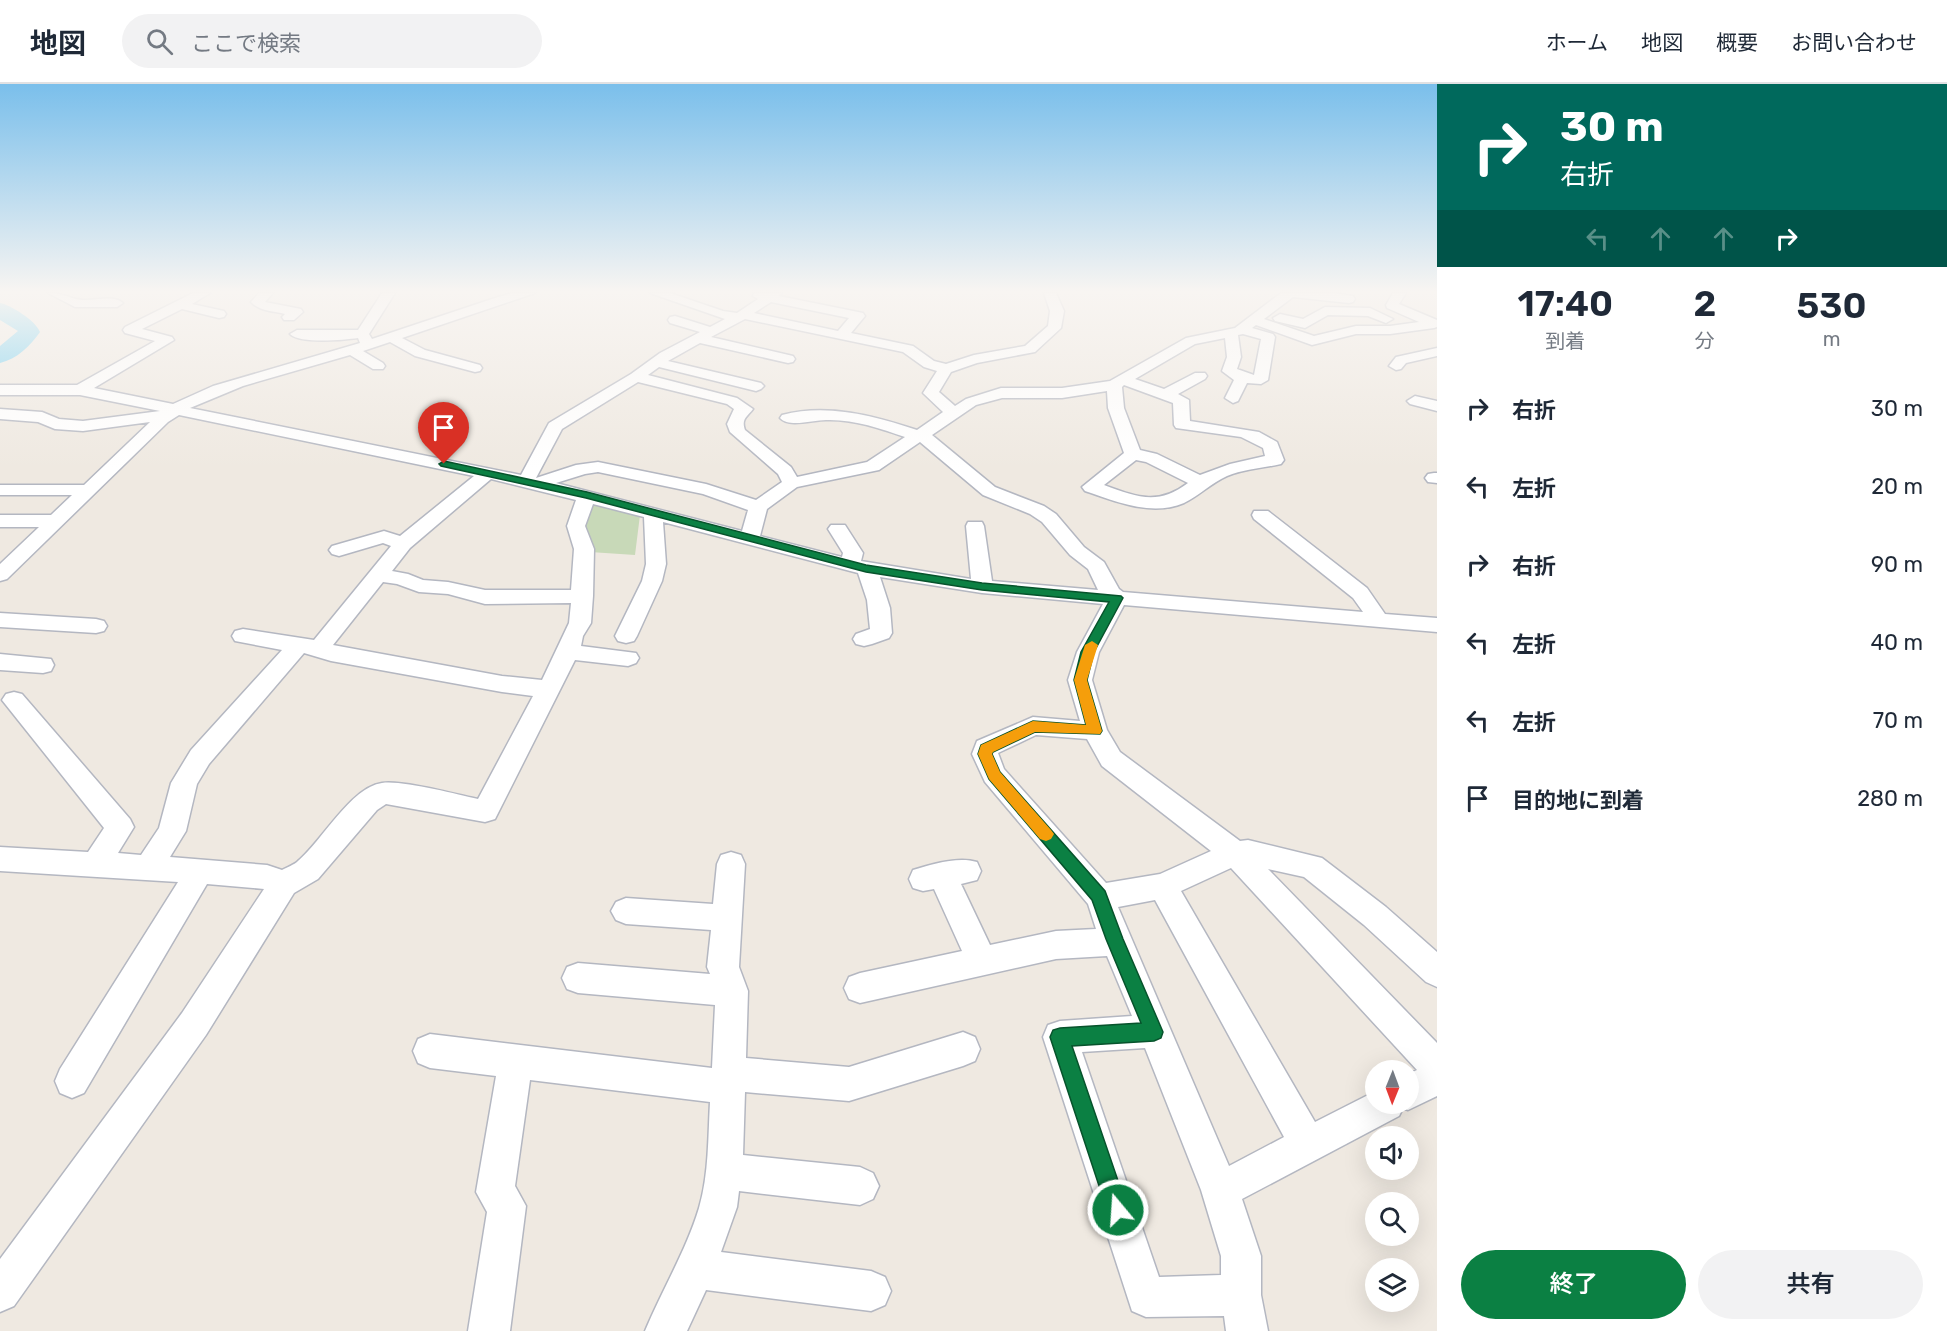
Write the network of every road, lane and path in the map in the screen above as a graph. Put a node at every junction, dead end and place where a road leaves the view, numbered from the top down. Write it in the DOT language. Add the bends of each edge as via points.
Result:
graph roads {
  1 [pos="147,351"];
  2 [pos="347,351"];
  3 [pos="353,351"];
  4 [pos="417,351"];
  5 [pos="676,351"];
  6 [pos="755,351"];
  7 [pos="911,351"];
  8 [pos="1018,351"];
  9 [pos="1172,351"];
  10 [pos="1236,351"];
  11 [pos="1266,351"];
  12 [pos="1437,352"];
  13 [pos="761,353"];
  14 [pos="788,359"];
  15 [pos="656,362"];
  16 [pos="378,366"];
  17 [pos="1396,366"];
  18 [pos="475,368"];
  19 [pos="946,369"];
  20 [pos="1200,376"];
  21 [pos="636,377"];
  22 [pos="1242,378"];
  23 [pos="729,380"];
  24 [pos="1119,382"];
  25 [pos="756,386"];
  26 [pos="0,390"];
  27 [pos="80,390"];
  28 [pos="1166,394"];
  29 [pos="1233,398"];
  30 [pos="1415,401"];
  31 [pos="1437,406"];
  32 [pos="952,412"];
  33 [pos="170,413"];
  34 [pos="0,414"];
  35 [pos="788,418"];
  36 [pos="916,436"];
  37 [pos="1133,454"];
  38 [pos="488,473"];
  39 [pos="532,482"];
  40 [pos="1200,482"];
  41 [pos="792,483"];
  42 [pos="88,489"];
  43 [pos="0,490"];
  44 [pos="587,495"];
  45 [pos="758,507"];
  46 [pos="653,513"];
  47 [pos="1261,515"];
  48 [pos="0,521"];
  49 [pos="55,521"];
  50 [pos="975,526"];
  51 [pos="838,529"];
  52 [pos="750,538"];
  53 [pos="403,544"];
  54 [pos="339,550"];
  55 [pos="858,566"];
  56 [pos="0,575"];
  57 [pos="378,575"];
  58 [pos="982,587"];
  59 [pos="583,596"];
  60 [pos="1117,598"];
  61 [pos="0,620"];
  62 [pos="1378,620"];
  63 [pos="1437,625"];
  64 [pos="96,626"];
  65 [pos="243,636"];
  66 [pos="864,639"];
  67 [pos="309,646"];
  68 [pos="568,652"];
  69 [pos="0,663"];
  70 [pos="43,665"];
  71 [pos="548,689"];
  72 [pos="14,700"];
  73 [pos="1095,731"];
  74 [pos="1235,853"];
  75 [pos="0,859"];
  76 [pos="95,864"];
  77 [pos="731,864"];
  78 [pos="148,867"];
  79 [pos="200,872"];
  80 [pos="944,875"];
  81 [pos="284,885"];
  82 [pos="1163,886"];
  83 [pos="1100,897"];
  84 [pos="626,911"];
  85 [pos="727,918"];
  86 [pos="1116,942"];
  87 [pos="982,961"];
  88 [pos="1437,972"];
  89 [pos="578,978"];
  90 [pos="860,988"];
  91 [pos="732,991"];
  92 [pos="1154,1032"];
  93 [pos="963,1049"];
  94 [pos="430,1051"];
  95 [pos="516,1061"];
  96 [pos="1437,1067"];
  97 [pos="1437,1078"];
  98 [pos="728,1080"];
  99 [pos="72,1081"];
  100 [pos="1419,1087"];
  101 [pos="1368,1114"];
  102 [pos="1308,1145"];
  103 [pos="724,1171"];
  104 [pos="860,1186"];
  105 [pos="1220,1190"];
  106 [pos="695,1269"];
  107 [pos="871,1291"];
  108 [pos="0,1292"];
  109 [pos="1241,1295"];
  110 [pos="489,1331"];
  111 [pos="666,1331"];
  112 [pos="1247,1331"];
  1 -- 27 [label="street"];
  2 -- 33 [label="street" via="214,389"];
  3 -- 16 [label="street"];
  4 -- 18 [label="street"];
  5 -- 15 [label="street"];
  6 -- 13 [label="street"];
  7 -- 19 [label="street" via="929,364"];
  8 -- 19 [label="street"];
  9 -- 24 [label="street"];
  10 -- 22 [label="street" via="1229,371"];
  11 -- 22 [label="street" via="1261,380"];
  12 -- 17 [label="street" via="1401,360"];
  13 -- 14 [label="street"];
  13 -- 23 [label="street"];
  15 -- 21 [label="street"];
  15 -- 23 [label="street"];
  19 -- 32 [label="street" via="931,393"];
  20 -- 28 [label="street"];
  21 -- 39 [label="street" via="555,426"];
  21 -- 41 [label="street" via="732,401 745,409 738,414 738,432 784,471"];
  22 -- 29 [label="street"];
  23 -- 25 [label="street"];
  24 -- 28 [label="street"];
  24 -- 32 [label="street" via="1062,393 1001,393"];
  24 -- 37 [label="street" via="1116,408"];
  26 -- 27 [label="street"];
  27 -- 33 [label="street"];
  28 -- 40 [label="street" via="1181,400 1182,425 1241,432 1271,446 1275,460 1236,465"];
  30 -- 31 [label="street"];
  32 -- 36 [label="street" via="935,428"];
  33 -- 34 [label="street" via="83,426 55,424 42,417"];
  33 -- 38 [label="street"];
  33 -- 42 [label="street"];
  35 -- 36 [label="street" via="851,417"];
  36 -- 41 [label="street" via="873,466"];
  36 -- 60 [label="street" via="925,438 996,494 1049,518 1077,551 1097,566 1110,593"];
  37 -- 40 [label="street" via="1151,458"];
  37 -- 40 [label="street" via="1091,487 1132,500 1159,502 1176,499"];
  38 -- 39 [label="street"];
  38 -- 53 [label="street"];
  39 -- 44 [label="street"];
  39 -- 45 [label="street" via="598,467 706,489"];
  41 -- 45 [label="street"];
  42 -- 43 [label="street"];
  42 -- 49 [label="street"];
  44 -- 46 [label="street"];
  44 -- 59 [label="street" via="576,526 584,549"];
  45 -- 52 [label="street"];
  46 -- 52 [label="street"];
  46 -- 68 [label="street" via="656,564 627,647"];
  47 -- 62 [label="street" via="1360,593"];
  48 -- 49 [label="street"];
  49 -- 56 [label="street"];
  50 -- 58 [label="street"];
  51 -- 55 [label="street"];
  52 -- 55 [label="street"];
  53 -- 54 [label="street" via="384,537"];
  53 -- 57 [label="street"];
  55 -- 58 [label="street"];
  55 -- 66 [label="street" via="880,601 882,620 881,633"];
  57 -- 59 [label="street" via="485,597"];
  57 -- 67 [label="street"];
  58 -- 60 [label="street"];
  59 -- 68 [label="street" via="580,623"];
  60 -- 62 [label="street"];
  60 -- 73 [label="street" via="1088,652 1080,680"];
  61 -- 64 [label="street"];
  62 -- 63 [label="street"];
  65 -- 67 [label="street"];
  67 -- 71 [label="street" via="458,676"];
  67 -- 78 [label="street" via="200,757 184,783 172,831"];
  68 -- 71 [label="street"];
  69 -- 70 [label="street"];
  71 -- 81 [label="street" via="485,811 382,793 368,802 308,870"];
  72 -- 76 [label="street" via="120,827"];
  73 -- 74 [label="street" via="1111,759"];
  73 -- 83 [label="street" via="1033,726 986,748 985,754 994,775"];
  74 -- 82 [label="street"];
  74 -- 88 [label="street" via="1248,852 1312,867 1375,916"];
  74 -- 96 [label="street"];
  75 -- 76 [label="street"];
  76 -- 78 [label="street"];
  77 -- 85 [label="street"];
  78 -- 79 [label="street"];
  79 -- 81 [label="street" via="267,877"];
  79 -- 99 [label="street"];
  80 -- 87 [label="street"];
  81 -- 108 [label="street" via="194,1024"];
  82 -- 83 [label="street"];
  82 -- 102 [label="street"];
  83 -- 86 [label="street"];
  84 -- 85 [label="street"];
  85 -- 91 [label="street" via="723,967"];
  86 -- 87 [label="street" via="1056,945"];
  86 -- 92 [label="street"];
  87 -- 90 [label="street"];
  89 -- 91 [label="street"];
  91 -- 98 [label="street"];
  92 -- 105 [label="street"];
  92 -- 109 [label="street" via="1060,1037 1146,1297"];
  93 -- 98 [label="street" via="849,1084"];
  94 -- 95 [label="street"];
  95 -- 98 [label="street"];
  95 -- 110 [label="street" via="495,1192 507,1206"];
  97 -- 100 [label="street"];
  98 -- 103 [label="street"];
  101 -- 102 [label="street"];
  102 -- 105 [label="street"];
  103 -- 104 [label="street"];
  103 -- 106 [label="street" via="718,1207"];
  105 -- 109 [label="street" via="1241,1256"];
  106 -- 107 [label="street"];
  106 -- 111 [label="street"];
  109 -- 112 [label="street"];
}
